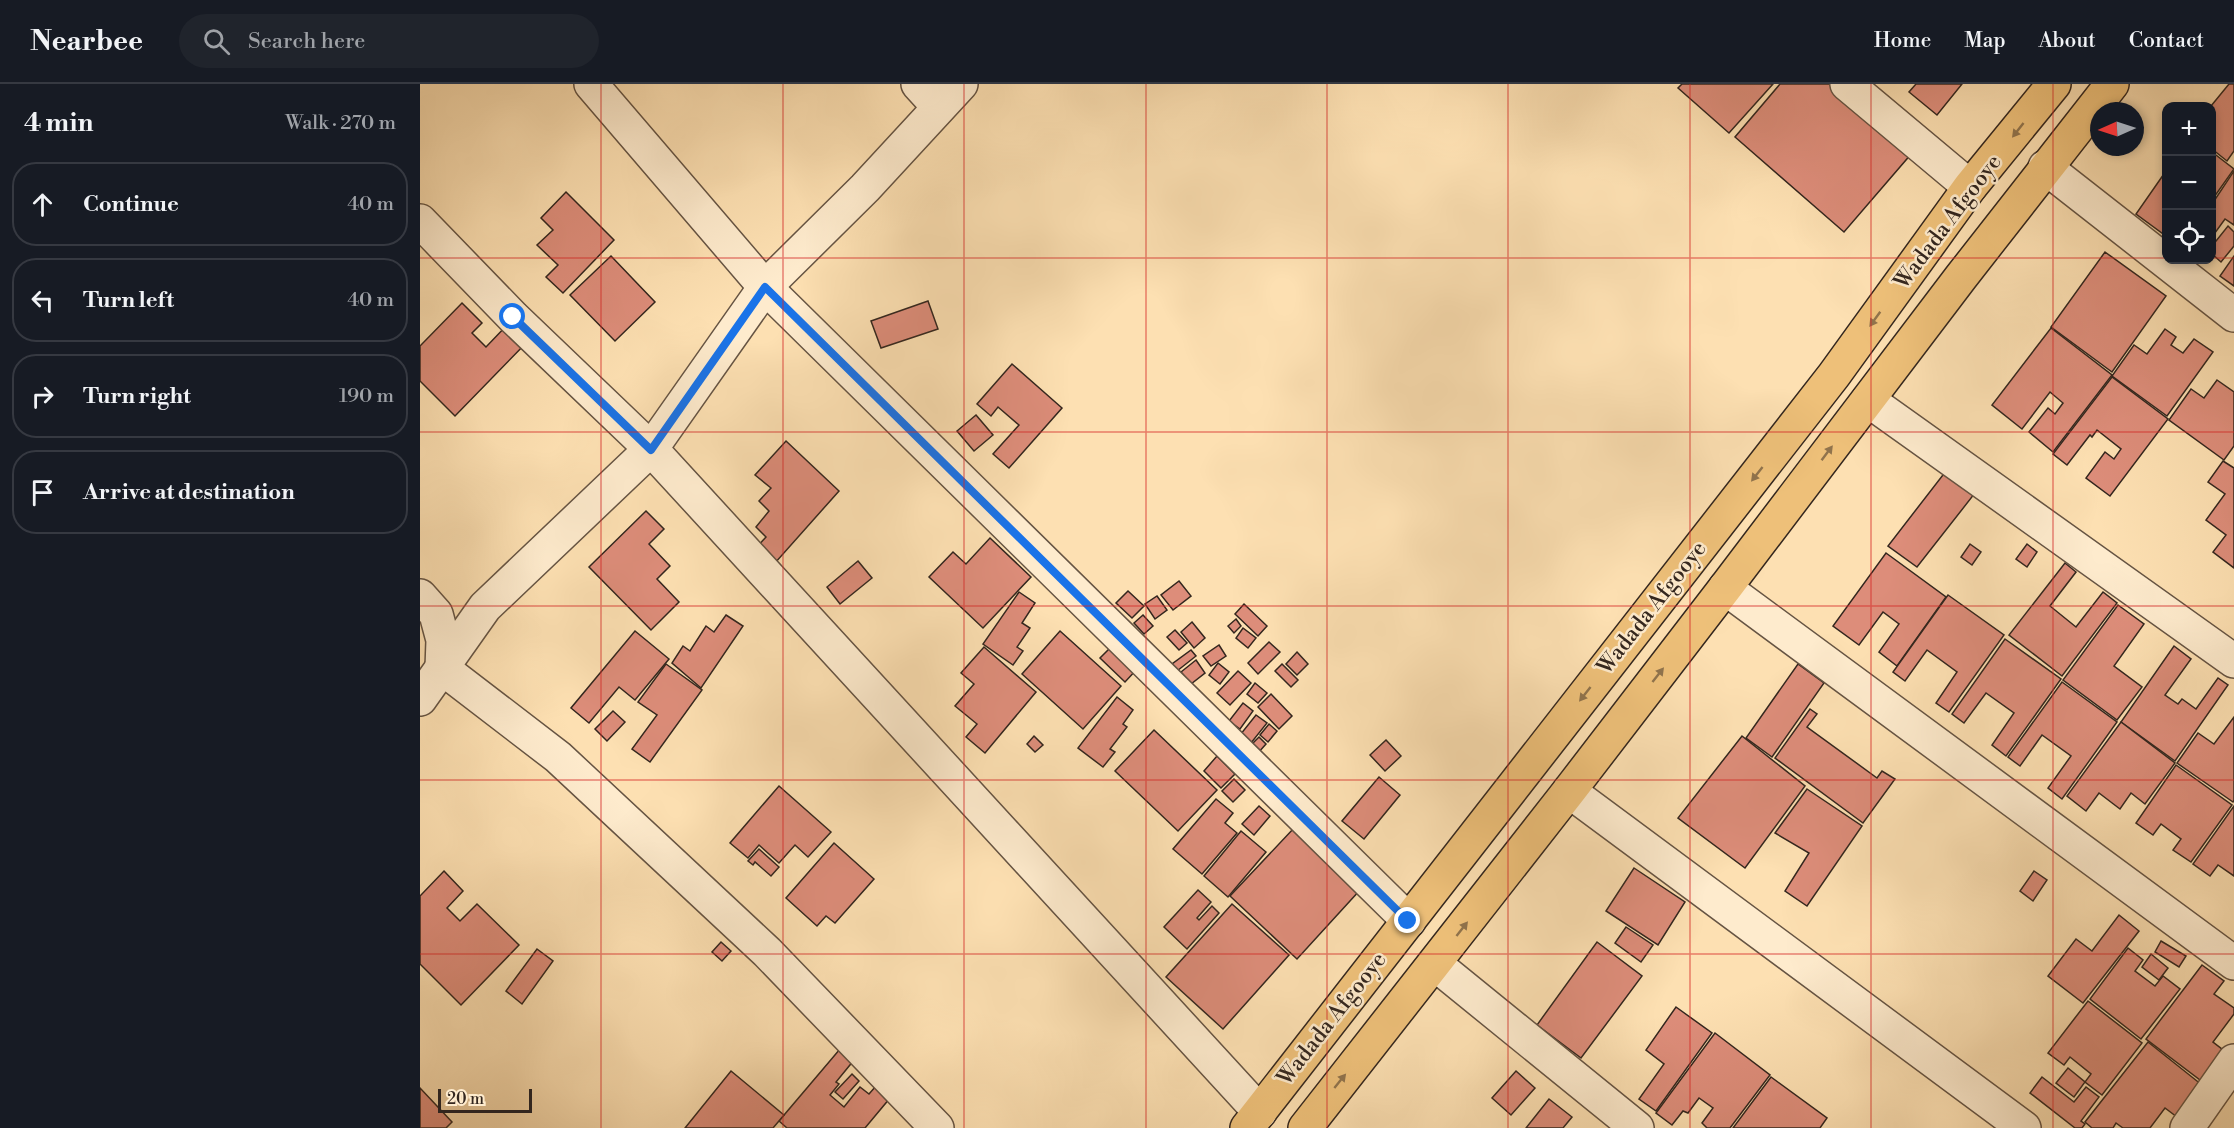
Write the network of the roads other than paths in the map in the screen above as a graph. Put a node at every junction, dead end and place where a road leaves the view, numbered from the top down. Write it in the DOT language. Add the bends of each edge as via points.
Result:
graph roads {
  1 [pos="591,84"];
  2 [pos="961,84"];
  3 [pos="1847,84"];
  4 [pos="2054,84"];
  5 [pos="2112,84"];
  6 [pos="928,96"];
  7 [pos="2045,167"];
  8 [pos="1970,187"];
  9 [pos="420,221"];
  10 [pos="765,287"];
  11 [pos="2234,315"];
  12 [pos="1868,400"];
  13 [pos="651,450"];
  14 [pos="1725,588"];
  15 [pos="420,596"];
  16 [pos="435,650"];
  17 [pos="2234,662"];
  18 [pos="420,699"];
  19 [pos="1569,791"];
  20 [pos="1408,921"];
  21 [pos="2234,963"];
  22 [pos="1435,964"];
  23 [pos="2234,1061"];
  24 [pos="1253,1120"];
  25 [pos="937,1128"];
  26 [pos="1305,1128"];
  27 [pos="1637,1128"];
  28 [pos="2024,1128"];
  29 [pos="2187,1128"];
  1 -- 10 [label="street"];
  2 -- 6 [label="street"];
  3 -- 8 [label="street"];
  4 -- 8 [label="highway, Wadada Afgooye, one-way"];
  5 -- 7 [label="highway, Wadada Afgooye"];
  6 -- 10 [label="street" via="865,188"];
  7 -- 11 [label="street"];
  7 -- 12 [label="highway, Wadada Afgooye"];
  8 -- 20 [label="highway, Wadada Afgooye, one-way" via="1833,375"];
  9 -- 13 [label="street"];
  10 -- 13 [label="street"];
  10 -- 20 [label="street"];
  14 -- 12 [label="highway, Wadada Afgooye, one-way"];
  12 -- 17 [label="street"];
  13 -- 16 [label="street"];
  13 -- 24 [label="street"];
  19 -- 14 [label="highway, Wadada Afgooye, one-way"];
  14 -- 21 [label="street"];
  15 -- 16 [label="street" via="436,614"];
  16 -- 18 [label="street"];
  16 -- 25 [label="street" via="558,757 767,952"];
  22 -- 19 [label="highway, Wadada Afgooye, one-way"];
  19 -- 28 [label="street"];
  20 -- 24 [label="highway, Wadada Afgooye"];
  26 -- 22 [label="highway, Wadada Afgooye, one-way"];
  22 -- 27 [label="street"];
  23 -- 29 [label="street"];
}
